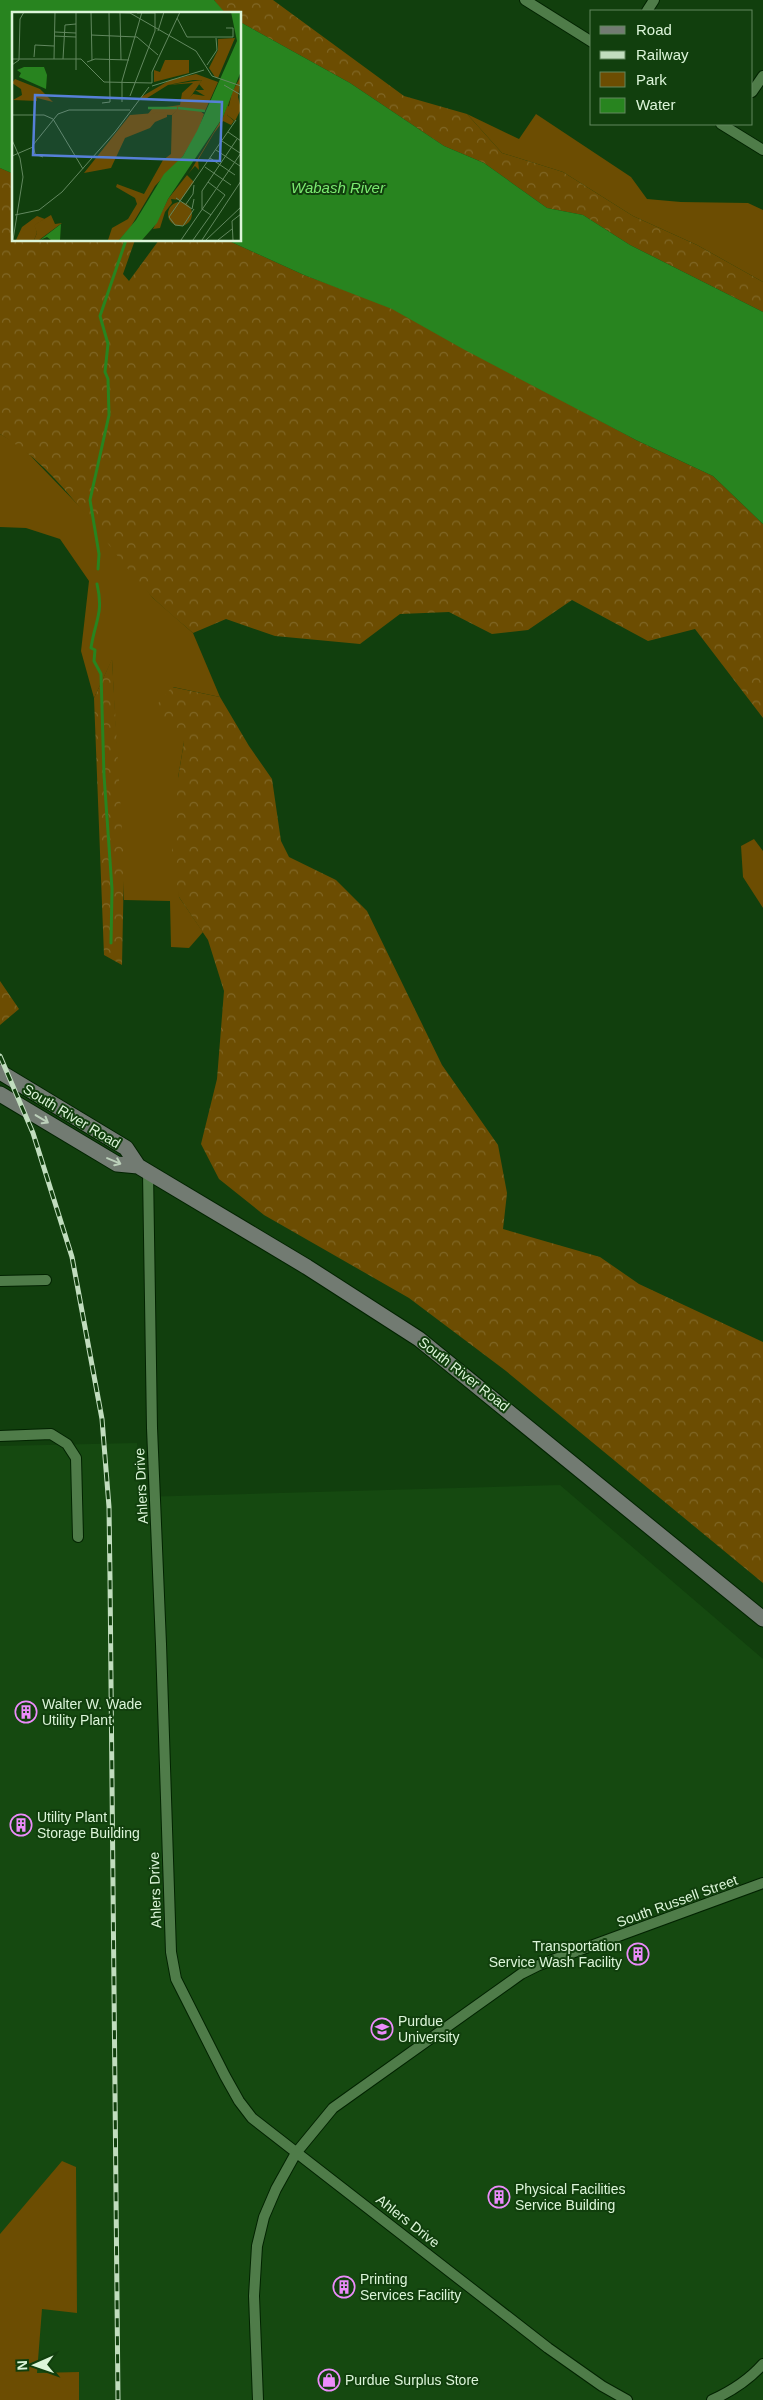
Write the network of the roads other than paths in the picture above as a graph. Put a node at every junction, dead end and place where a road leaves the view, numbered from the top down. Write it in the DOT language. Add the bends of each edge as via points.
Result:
graph roads {
  1 [pos="525,0"];
  2 [pos="590,41"];
  3 [pos="763,76"];
  4 [pos="753,91"];
  5 [pos="726,125"];
  6 [pos="763,150"];
  7 [pos="0,1072"];
  8 [pos="0,1094"];
  9 [pos="143,1169"];
  10 [pos="46,1280"];
  11 [pos="0,1281"];
  12 [pos="0,1436"];
  13 [pos="78,1537"];
  14 [pos="763,1619"];
  15 [pos="763,1883"];
  16 [pos="296,2153"];
  17 [pos="763,2364"];
  18 [pos="258,2400"];
  19 [pos="627,2400"];
  20 [pos="712,2400"];
  1 -- 2 [label="street"];
  3 -- 4 [label="street"];
  5 -- 6 [label="street"];
  7 -- 9 [label="main road, South River Road" via="126,1148"];
  8 -- 9 [label="main road, South River Road, one-way" via="117,1164"];
  9 -- 14 [label="main road, South River Road" via="315,1272 426,1344"];
  9 -- 16 [label="street, Ahlers Drive" via="171,1952 176,1980 238,2101 252,2118"];
  10 -- 11 [label="street"];
  12 -- 13 [label="street" via="51,1434 67,1444 76,1458"];
  15 -- 16 [label="street, South Russell Street" via="521,1974 333,2108"];
  16 -- 18 [label="street, South Russell Street" via="267,2210 257,2246 254,2296"];
  16 -- 19 [label="street, Ahlers Drive" via="548,2348"];
  17 -- 20 [label="street" via="733,2391"];
}
